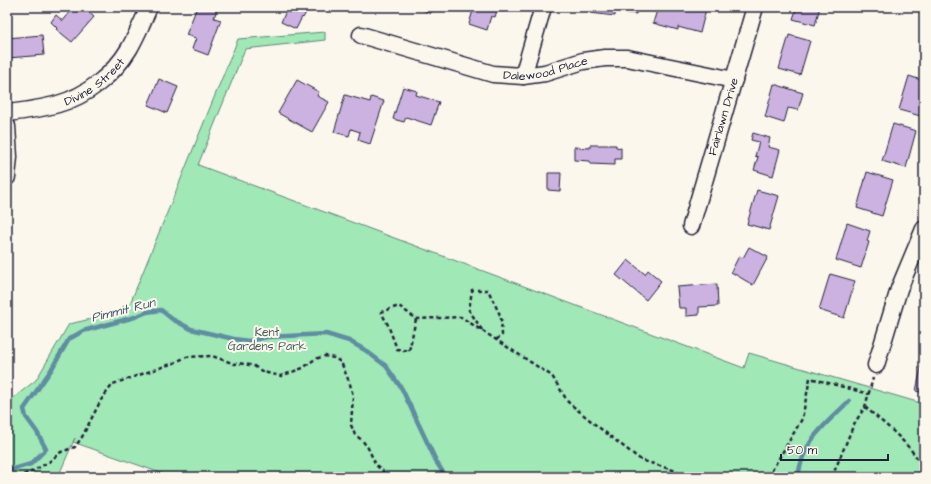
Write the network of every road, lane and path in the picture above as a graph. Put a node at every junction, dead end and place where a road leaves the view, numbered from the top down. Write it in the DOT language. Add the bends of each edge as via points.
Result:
graph roads {
  1 [pos="149,7"];
  2 [pos="543,7"];
  3 [pos="755,7"];
  4 [pos="361,35"];
  5 [pos="523,76"];
  6 [pos="734,80"];
  7 [pos="7,113"];
  8 [pos="7,126"];
  9 [pos="7,177"];
  10 [pos="691,226"];
  11 [pos="924,229"];
  12 [pos="416,319"];
  13 [pos="484,332"];
  14 [pos="496,340"];
  15 [pos="876,365"];
  16 [pos="869,394"];
  17 [pos="865,407"];
  18 [pos="924,470"];
  19 [pos="17,477"];
  20 [pos="388,477"];
  21 [pos="682,477"];
  22 [pos="768,477"];
  23 [pos="832,477"];
  1 -- 7 [label="street, Divine Street" via="128,50 116,67 99,83 60,104"];
  2 -- 5 [label="street"];
  3 -- 6 [label="street, Fairlawn Drive"];
  4 -- 5 [label="street, Dalewood Place" via="493,74"];
  5 -- 6 [label="street, Dalewood Place" via="545,73 582,61 627,58"];
  6 -- 10 [label="street, Fairlawn Drive"];
  8 -- 9 [label="street"];
  11 -- 15 [label="street" via="899,288"];
  12 -- 12 [label="path" via="399,306 381,312 397,349 409,351"];
  12 -- 13 [label="path" via="461,317"];
  13 -- 14 [label="path"];
  13 -- 14 [label="path" via="469,310 472,290 488,290 501,317 502,335"];
  14 -- 21 [label="path" via="552,376 568,402 641,460 676,471"];
  15 -- 16 [label="path"];
  16 -- 17 [label="path"];
  16 -- 22 [label="path" via="810,378 802,419"];
  17 -- 18 [label="path" via="898,436 912,451"];
  17 -- 23 [label="path" via="854,424"];
  19 -- 20 [label="path" via="75,447 100,400 113,384 186,357 212,356 235,364 254,366 263,372 281,376 325,356 341,362 353,396 351,425 355,435 362,440 376,465"];
}
